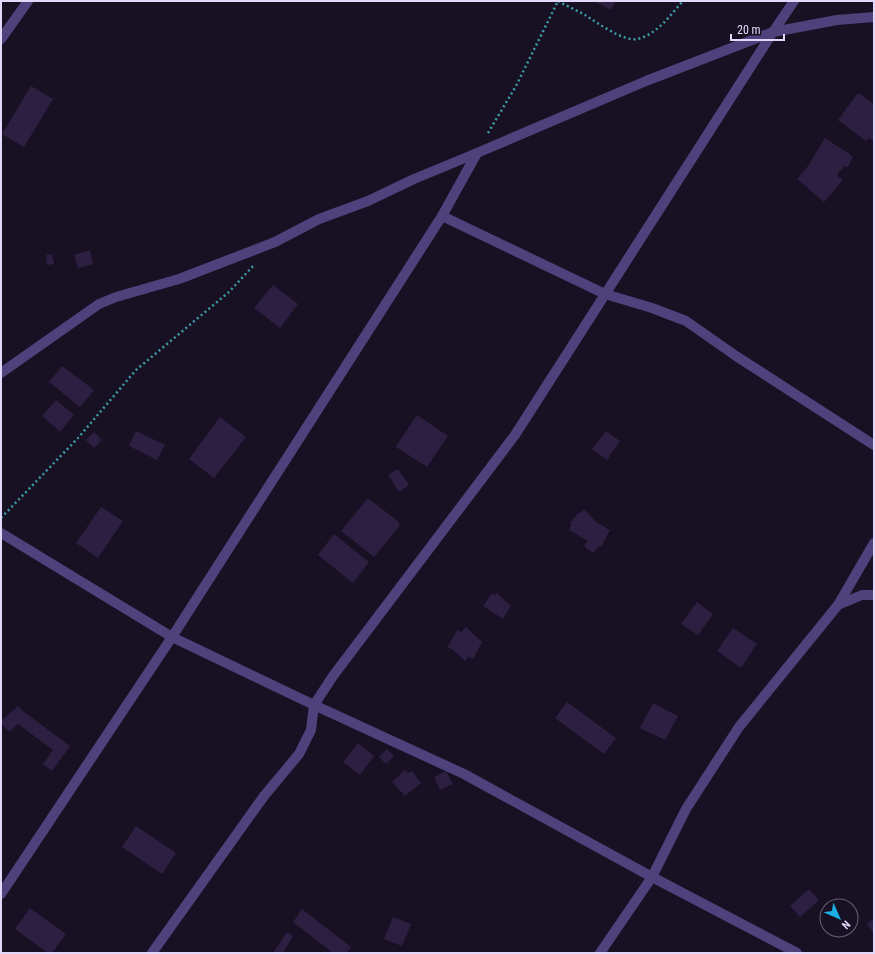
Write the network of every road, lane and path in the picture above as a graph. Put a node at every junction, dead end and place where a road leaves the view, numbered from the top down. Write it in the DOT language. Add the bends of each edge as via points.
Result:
graph roads {
  1 [pos="28,1"];
  2 [pos="558,1"];
  3 [pos="683,1"];
  4 [pos="794,1"];
  5 [pos="874,17"];
  6 [pos="773,32"];
  7 [pos="1,39"];
  8 [pos="477,153"];
  9 [pos="442,216"];
  10 [pos="255,264"];
  11 [pos="605,294"];
  12 [pos="1,372"];
  13 [pos="874,445"];
  14 [pos="1,518"];
  15 [pos="1,533"];
  16 [pos="874,543"];
  17 [pos="874,595"];
  18 [pos="838,605"];
  19 [pos="172,637"];
  20 [pos="314,705"];
  21 [pos="652,878"];
  22 [pos="1,894"];
  23 [pos="152,953"];
  24 [pos="600,953"];
  25 [pos="797,953"];
  1 -- 7 [label="street"];
  2 -- 3 [label="path" via="620,36 635,40 660,26"];
  2 -- 8 [label="path" via="516,86"];
  4 -- 6 [label="street"];
  5 -- 6 [label="street" via="837,20"];
  6 -- 8 [label="street" via="646,81"];
  6 -- 11 [label="street"];
  8 -- 9 [label="street"];
  8 -- 12 [label="street" via="368,201 319,219 275,242 179,278 99,304"];
  9 -- 11 [label="street"];
  9 -- 19 [label="street"];
  10 -- 14 [label="path" via="229,292 136,370 78,438"];
  11 -- 13 [label="street" via="686,321"];
  11 -- 20 [label="street" via="514,435"];
  15 -- 19 [label="street"];
  16 -- 18 [label="street"];
  17 -- 18 [label="street" via="862,595"];
  18 -- 21 [label="street" via="739,727 686,809"];
  19 -- 20 [label="street"];
  19 -- 22 [label="street"];
  20 -- 21 [label="street" via="464,774"];
  20 -- 23 [label="street" via="311,730 299,754 264,796"];
  21 -- 24 [label="street"];
  21 -- 25 [label="street"];
}
